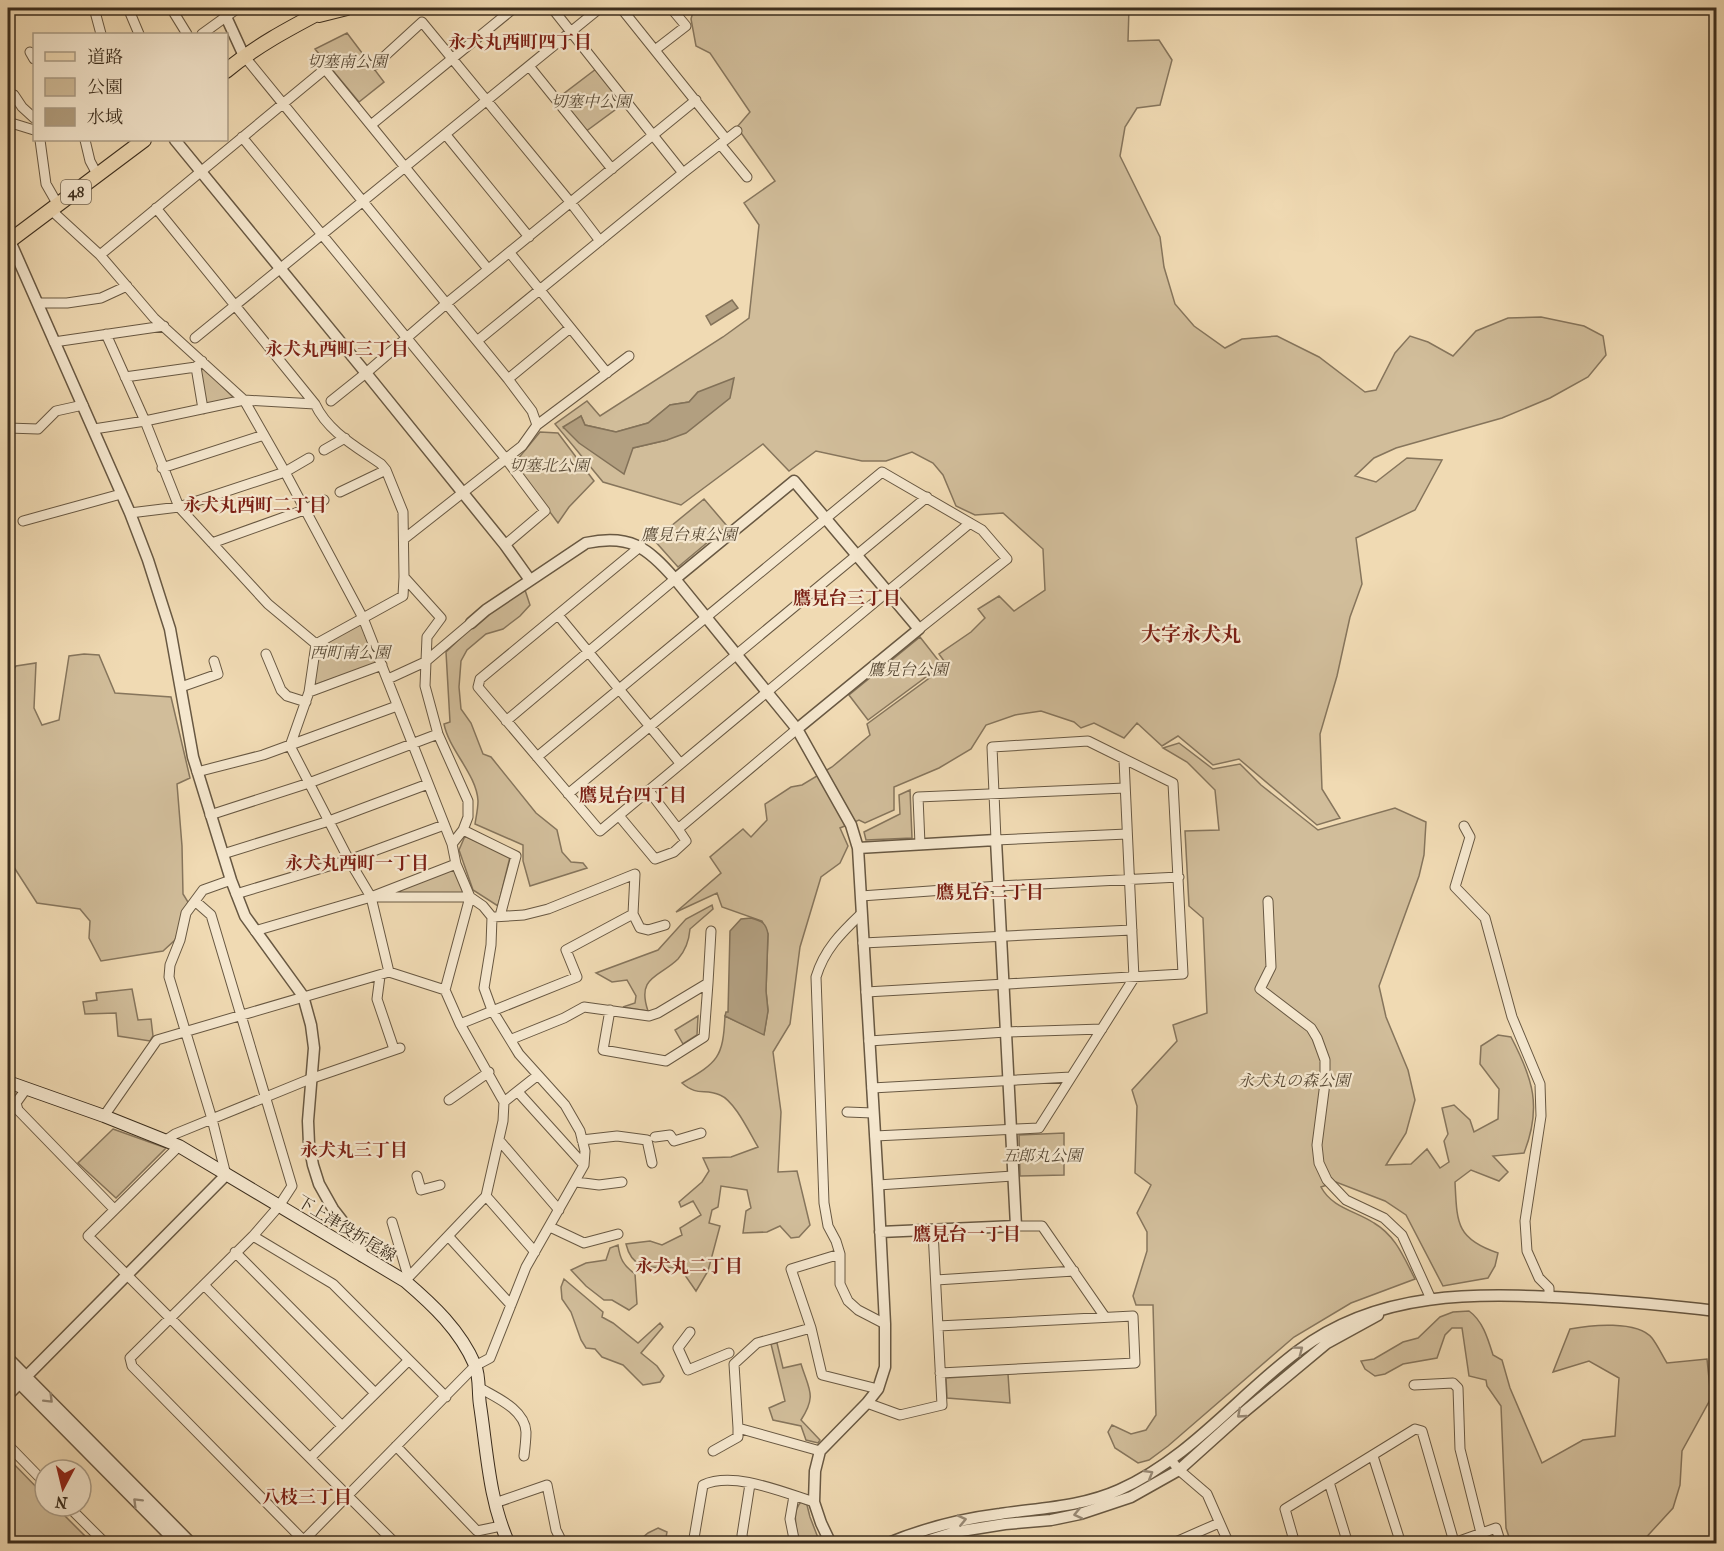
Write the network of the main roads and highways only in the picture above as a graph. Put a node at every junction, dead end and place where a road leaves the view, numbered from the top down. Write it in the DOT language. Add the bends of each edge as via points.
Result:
graph roads {
  1 [pos="328,8"];
  2 [pos="347,8"];
  3 [pos="308,18"];
  4 [pos="228,69"];
  5 [pos="143,141"];
  6 [pos="8,240"];
  7 [pos="8,1082"];
  8 [pos="509,1544"];
  1 -- 3 [label="main road"];
  2 -- 3 [label="main road"];
  3 -- 4 [label="main road"];
  5 -- 6 [label="main road, 48"];
  7 -- 8 [label="main road, 下上津役折尾線" via="166,1140 406,1279 446,1319 476,1366 495,1503"];
}
